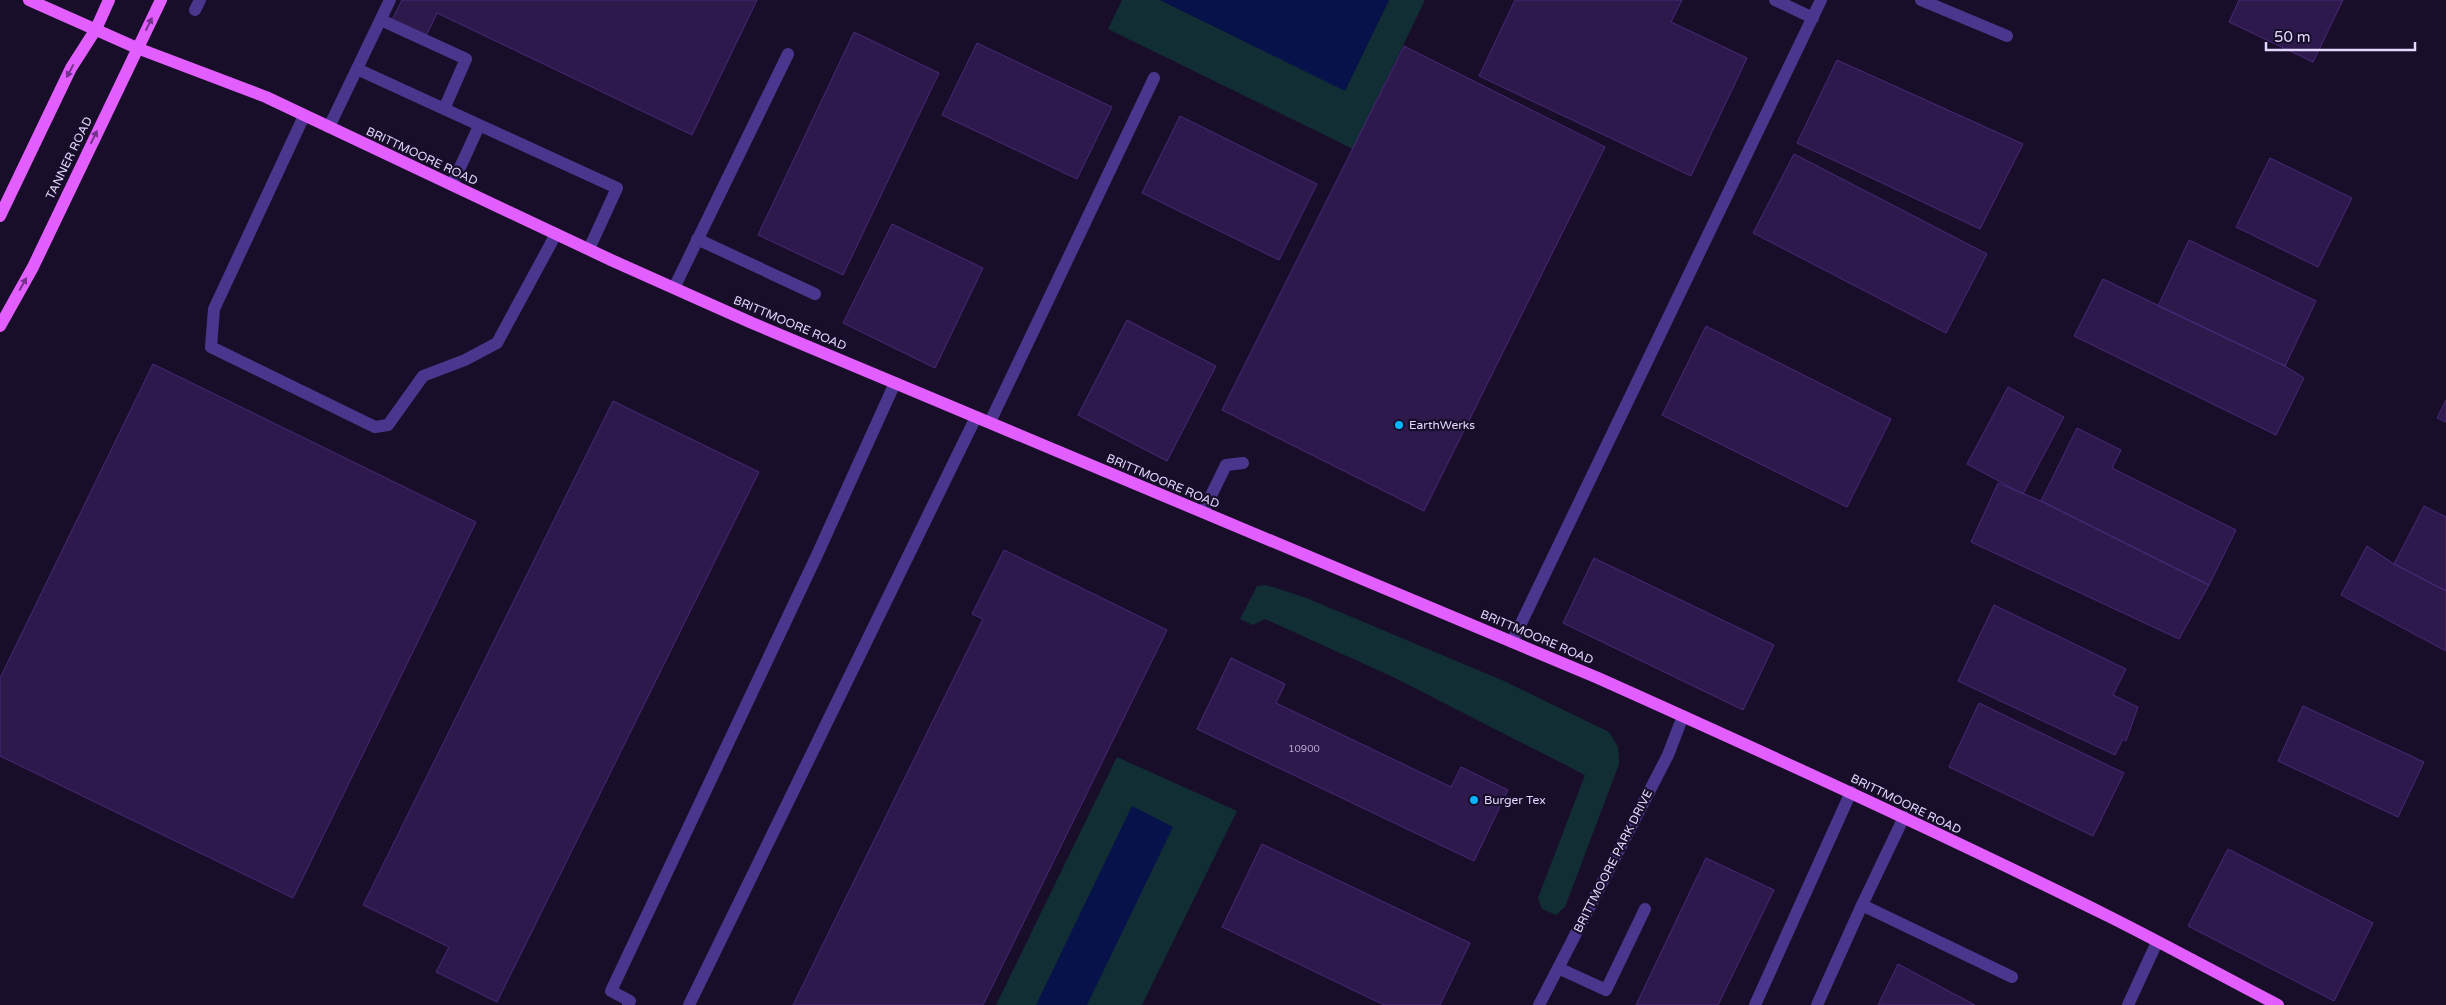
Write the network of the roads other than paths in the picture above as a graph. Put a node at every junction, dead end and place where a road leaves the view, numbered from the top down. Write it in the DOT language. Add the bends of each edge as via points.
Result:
graph roads {
  1 [pos="30,0"];
  2 [pos="109,0"];
  3 [pos="161,0"];
  4 [pos="390,0"];
  5 [pos="1774,0"];
  6 [pos="1821,0"];
  7 [pos="1921,0"];
  8 [pos="1813,18"];
  9 [pos="381,20"];
  10 [pos="96,29"];
  11 [pos="2007,36"];
  12 [pos="137,48"];
  13 [pos="788,54"];
  14 [pos="357,69"];
  15 [pos="1154,78"];
  16 [pos="444,110"];
  17 [pos="304,116"];
  18 [pos="479,126"];
  19 [pos="329,127"];
  20 [pos="452,185"];
  21 [pos="0,216"];
  22 [pos="556,234"];
  23 [pos="697,239"];
  24 [pos="589,249"];
  25 [pos="674,288"];
  26 [pos="815,294"];
  27 [pos="0,326"];
  28 [pos="896,383"];
  29 [pos="976,416"];
  30 [pos="990,422"];
  31 [pos="1243,463"];
  32 [pos="1203,512"];
  33 [pos="1512,642"];
  34 [pos="1684,716"];
  35 [pos="1851,792"];
  36 [pos="1904,817"];
  37 [pos="1862,906"];
  38 [pos="1646,909"];
  39 [pos="2157,942"];
  40 [pos="1558,968"];
  41 [pos="2012,977"];
  42 [pos="628,1005"];
  43 [pos="690,1005"];
  44 [pos="1539,1005"];
  45 [pos="1754,1005"];
  46 [pos="1817,1005"];
  47 [pos="2128,1005"];
  48 [pos="2278,1005"];
  1 -- 10 [label="main road, BRITTMOORE ROAD"];
  2 -- 10 [label="main road"];
  12 -- 3 [label="main road, TANNER ROAD, one-way"];
  4 -- 9 [label="street"];
  5 -- 8 [label="street"];
  6 -- 8 [label="street"];
  7 -- 11 [label="street"];
  8 -- 33 [label="street"];
  9 -- 14 [label="street"];
  9 -- 16 [label="street" via="466,59"];
  10 -- 12 [label="main road, BRITTMOORE ROAD"];
  10 -- 21 [label="main road, one-way" via="71,68"];
  12 -- 17 [label="main road, BRITTMOORE ROAD"];
  27 -- 12 [label="main road, TANNER ROAD, one-way" via="33,267"];
  13 -- 23 [label="street"];
  14 -- 16 [label="street"];
  14 -- 19 [label="street"];
  15 -- 30 [label="street"];
  16 -- 18 [label="street"];
  17 -- 19 [label="main road, BRITTMOORE ROAD"];
  17 -- 22 [label="street" via="214,309 211,347 375,427 388,425 423,376 497,343"];
  18 -- 20 [label="street"];
  18 -- 24 [label="street" via="617,188"];
  19 -- 20 [label="main road, BRITTMOORE ROAD"];
  20 -- 22 [label="main road, BRITTMOORE ROAD"];
  22 -- 24 [label="main road, BRITTMOORE ROAD"];
  23 -- 25 [label="street"];
  23 -- 26 [label="street"];
  24 -- 25 [label="main road, BRITTMOORE ROAD"];
  25 -- 28 [label="main road, BRITTMOORE ROAD"];
  28 -- 29 [label="main road, BRITTMOORE ROAD"];
  28 -- 42 [label="street" via="611,991 630,1001"];
  29 -- 30 [label="main road, BRITTMOORE ROAD"];
  29 -- 43 [label="street"];
  30 -- 32 [label="main road, BRITTMOORE ROAD"];
  31 -- 32 [label="street" via="1226,466"];
  32 -- 33 [label="main road, BRITTMOORE ROAD"];
  33 -- 34 [label="main road, BRITTMOORE ROAD"];
  34 -- 35 [label="main road, BRITTMOORE ROAD"];
  34 -- 40 [label="street, BRITTMOORE PARK DRIVE" via="1668,755"];
  35 -- 36 [label="main road, BRITTMOORE ROAD"];
  35 -- 45 [label="street"];
  36 -- 37 [label="street"];
  36 -- 39 [label="main road, BRITTMOORE ROAD"];
  37 -- 41 [label="street"];
  37 -- 46 [label="street"];
  38 -- 40 [label="street" via="1606,990"];
  39 -- 47 [label="street"];
  39 -- 48 [label="main road, BRITTMOORE ROAD"];
  40 -- 44 [label="street, BRITTMOORE PARK DRIVE"];
}
